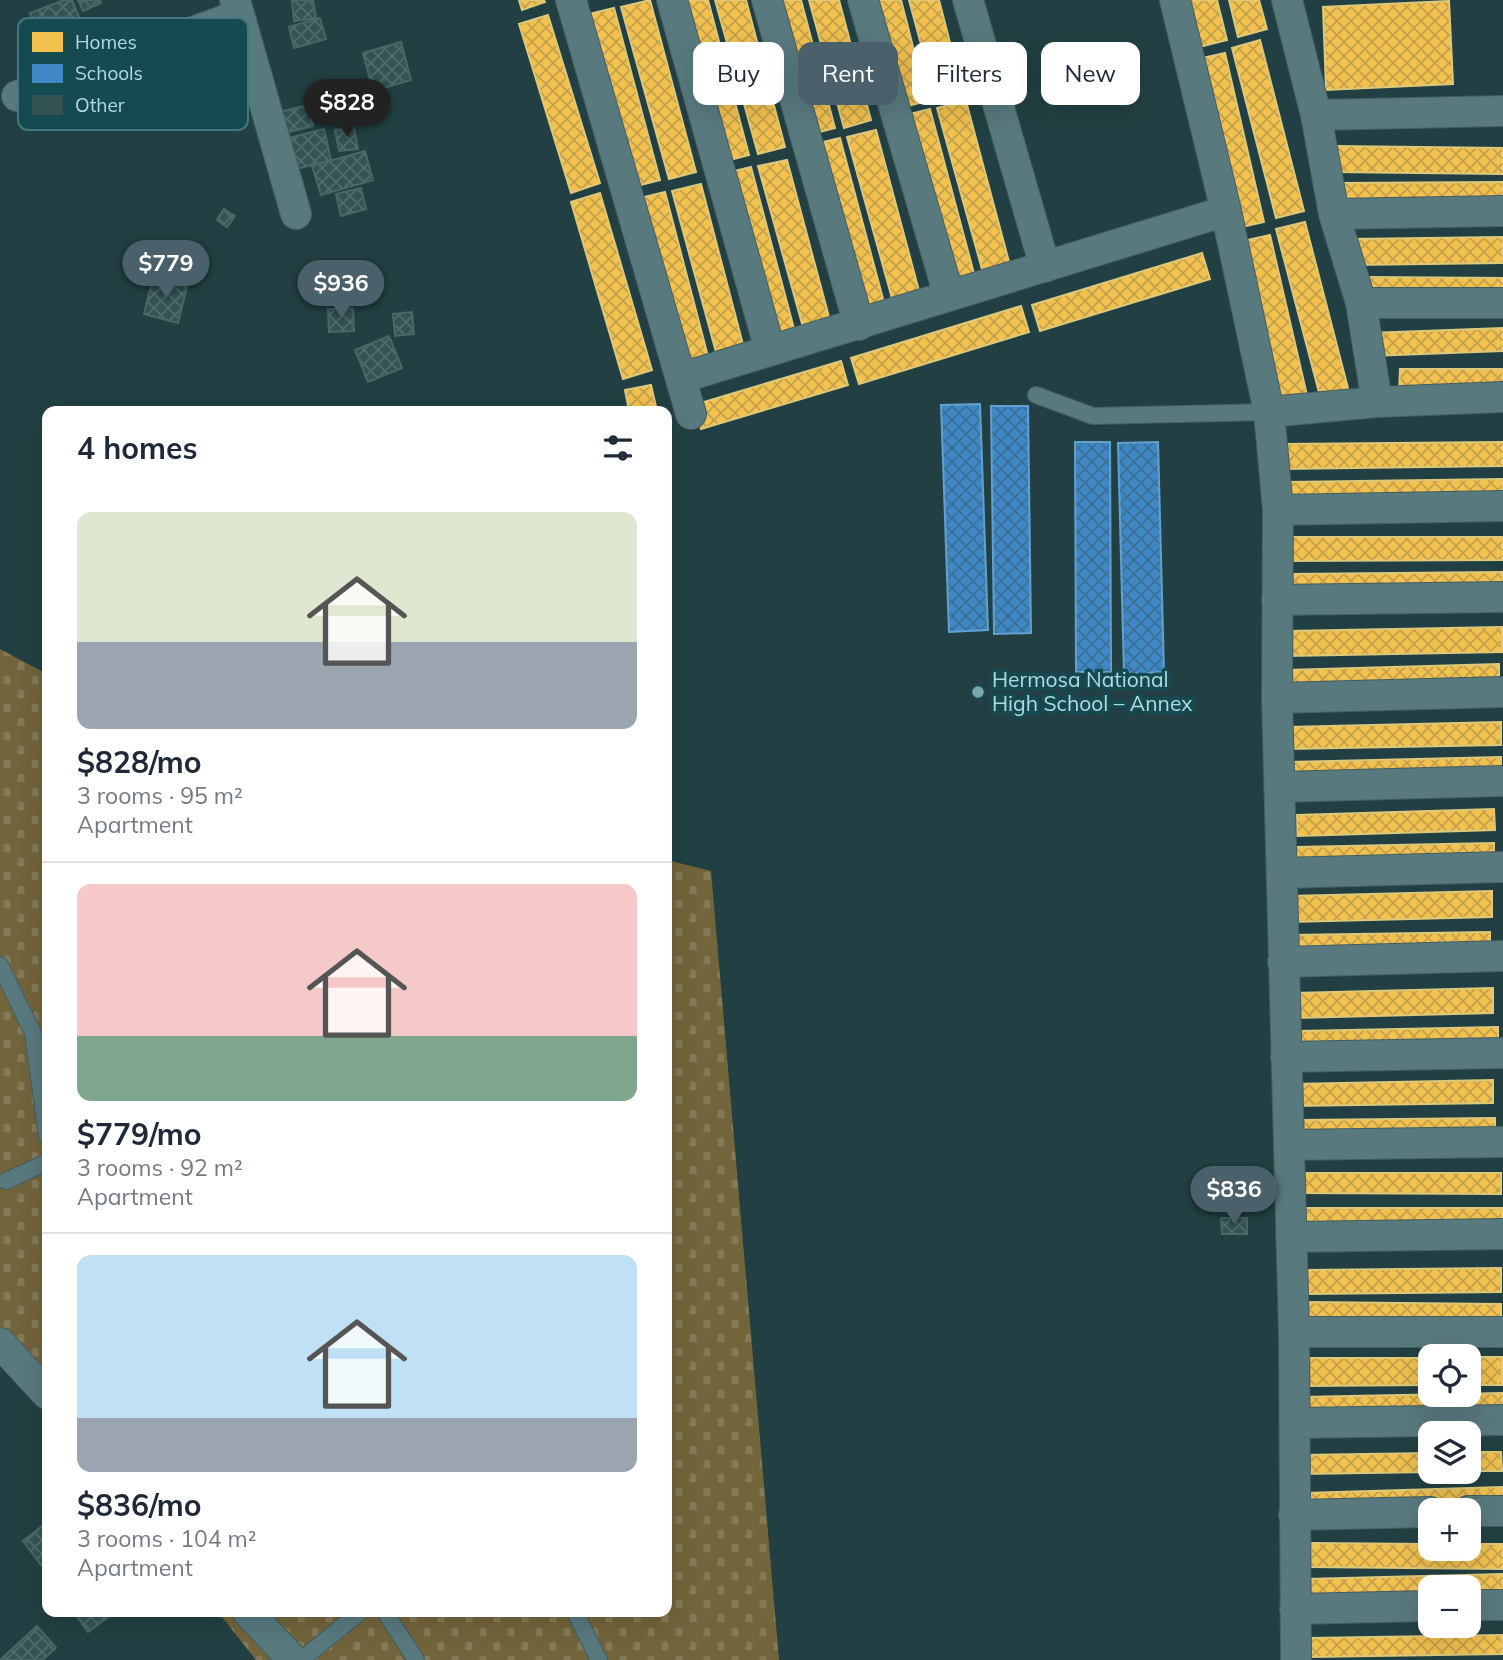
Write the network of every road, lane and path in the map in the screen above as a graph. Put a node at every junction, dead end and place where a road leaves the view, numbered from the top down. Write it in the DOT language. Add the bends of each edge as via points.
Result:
graph roads {
  1 [pos="571,0"];
  2 [pos="671,0"];
  3 [pos="767,0"];
  4 [pos="863,0"];
  5 [pos="968,0"];
  6 [pos="1174,0"];
  7 [pos="1287,0"];
  8 [pos="237,8"];
  9 [pos="212,18"];
  10 [pos="248,46"];
  11 [pos="1503,111"];
  12 [pos="1316,116"];
  13 [pos="1226,211"];
  14 [pos="1503,211"];
  15 [pos="296,214"];
  16 [pos="1334,214"];
  17 [pos="1045,267"];
  18 [pos="948,296"];
  19 [pos="1361,303"];
  20 [pos="1503,303"];
  21 [pos="859,325"];
  22 [pos="770,350"];
  23 [pos="681,378"];
  24 [pos="1036,395"];
  25 [pos="1503,397"];
  26 [pos="1377,402"];
  27 [pos="1269,412"];
  28 [pos="691,414"];
  29 [pos="1503,506"];
  30 [pos="1278,510"];
  31 [pos="1503,597"];
  32 [pos="1277,600"];
  33 [pos="1503,692"];
  34 [pos="1277,698"];
  35 [pos="1503,781"];
  36 [pos="1279,787"];
  37 [pos="1503,867"];
  38 [pos="1282,873"];
  39 [pos="1503,956"];
  40 [pos="1283,962"];
  41 [pos="0,965"];
  42 [pos="40,1030"];
  43 [pos="1503,1053"];
  44 [pos="1286,1057"];
  45 [pos="42,1061"];
  46 [pos="1503,1142"];
  47 [pos="1290,1145"];
  48 [pos="42,1164"];
  49 [pos="2,1181"];
  50 [pos="1503,1234"];
  51 [pos="1291,1237"];
  52 [pos="1294,1332"];
  53 [pos="1503,1332"];
  54 [pos="0,1343"];
  55 [pos="42,1389"];
  56 [pos="1503,1420"];
  57 [pos="1295,1423"];
  58 [pos="1481,1511"];
  59 [pos="1503,1511"];
  60 [pos="1418,1512"];
  61 [pos="1294,1516"];
  62 [pos="1481,1605"];
  63 [pos="1503,1605"];
  64 [pos="1418,1606"];
  65 [pos="1295,1609"];
  66 [pos="253,1617"];
  67 [pos="354,1617"];
  68 [pos="388,1617"];
  69 [pos="578,1617"];
  70 [pos="293,1660"];
  71 [pos="301,1660"];
  72 [pos="416,1660"];
  73 [pos="599,1660"];
  74 [pos="1296,1660"];
  1 -- 23 [label="street"];
  2 -- 22 [label="street"];
  3 -- 21 [label="street"];
  4 -- 18 [label="street"];
  5 -- 17 [label="street"];
  6 -- 13 [label="street"];
  7 -- 12 [label="street"];
  8 -- 9 [label="street"];
  10 -- 15 [label="street"];
  11 -- 12 [label="street"];
  12 -- 16 [label="street"];
  13 -- 17 [label="street"];
  13 -- 27 [label="street"];
  14 -- 16 [label="street"];
  16 -- 19 [label="street"];
  17 -- 18 [label="street"];
  18 -- 21 [label="street"];
  19 -- 20 [label="street"];
  19 -- 26 [label="street"];
  21 -- 22 [label="street"];
  22 -- 23 [label="street"];
  23 -- 28 [label="street"];
  24 -- 27 [label="lane" via="1093,416"];
  25 -- 26 [label="street"];
  26 -- 27 [label="street"];
  27 -- 30 [label="street"];
  29 -- 30 [label="street"];
  30 -- 32 [label="street"];
  31 -- 32 [label="street"];
  32 -- 34 [label="street"];
  33 -- 34 [label="street"];
  34 -- 36 [label="street"];
  35 -- 36 [label="street"];
  36 -- 38 [label="street"];
  37 -- 38 [label="street"];
  38 -- 40 [label="street"];
  39 -- 40 [label="street"];
  40 -- 44 [label="street"];
  41 -- 42 [label="lane"];
  42 -- 45 [label="lane"];
  43 -- 44 [label="street"];
  44 -- 47 [label="street"];
  46 -- 47 [label="street"];
  47 -- 51 [label="street"];
  48 -- 49 [label="lane"];
  50 -- 51 [label="street"];
  51 -- 52 [label="street"];
  52 -- 53 [label="street"];
  52 -- 57 [label="street"];
  54 -- 55 [label="street"];
  56 -- 57 [label="street"];
  57 -- 61 [label="street"];
  58 -- 59 [label="street"];
  60 -- 61 [label="street"];
  61 -- 65 [label="street"];
  62 -- 63 [label="street"];
  64 -- 65 [label="street"];
  65 -- 74 [label="street"];
  66 -- 70 [label="street"];
  67 -- 71 [label="lane"];
  68 -- 72 [label="lane"];
  69 -- 73 [label="lane"];
}
